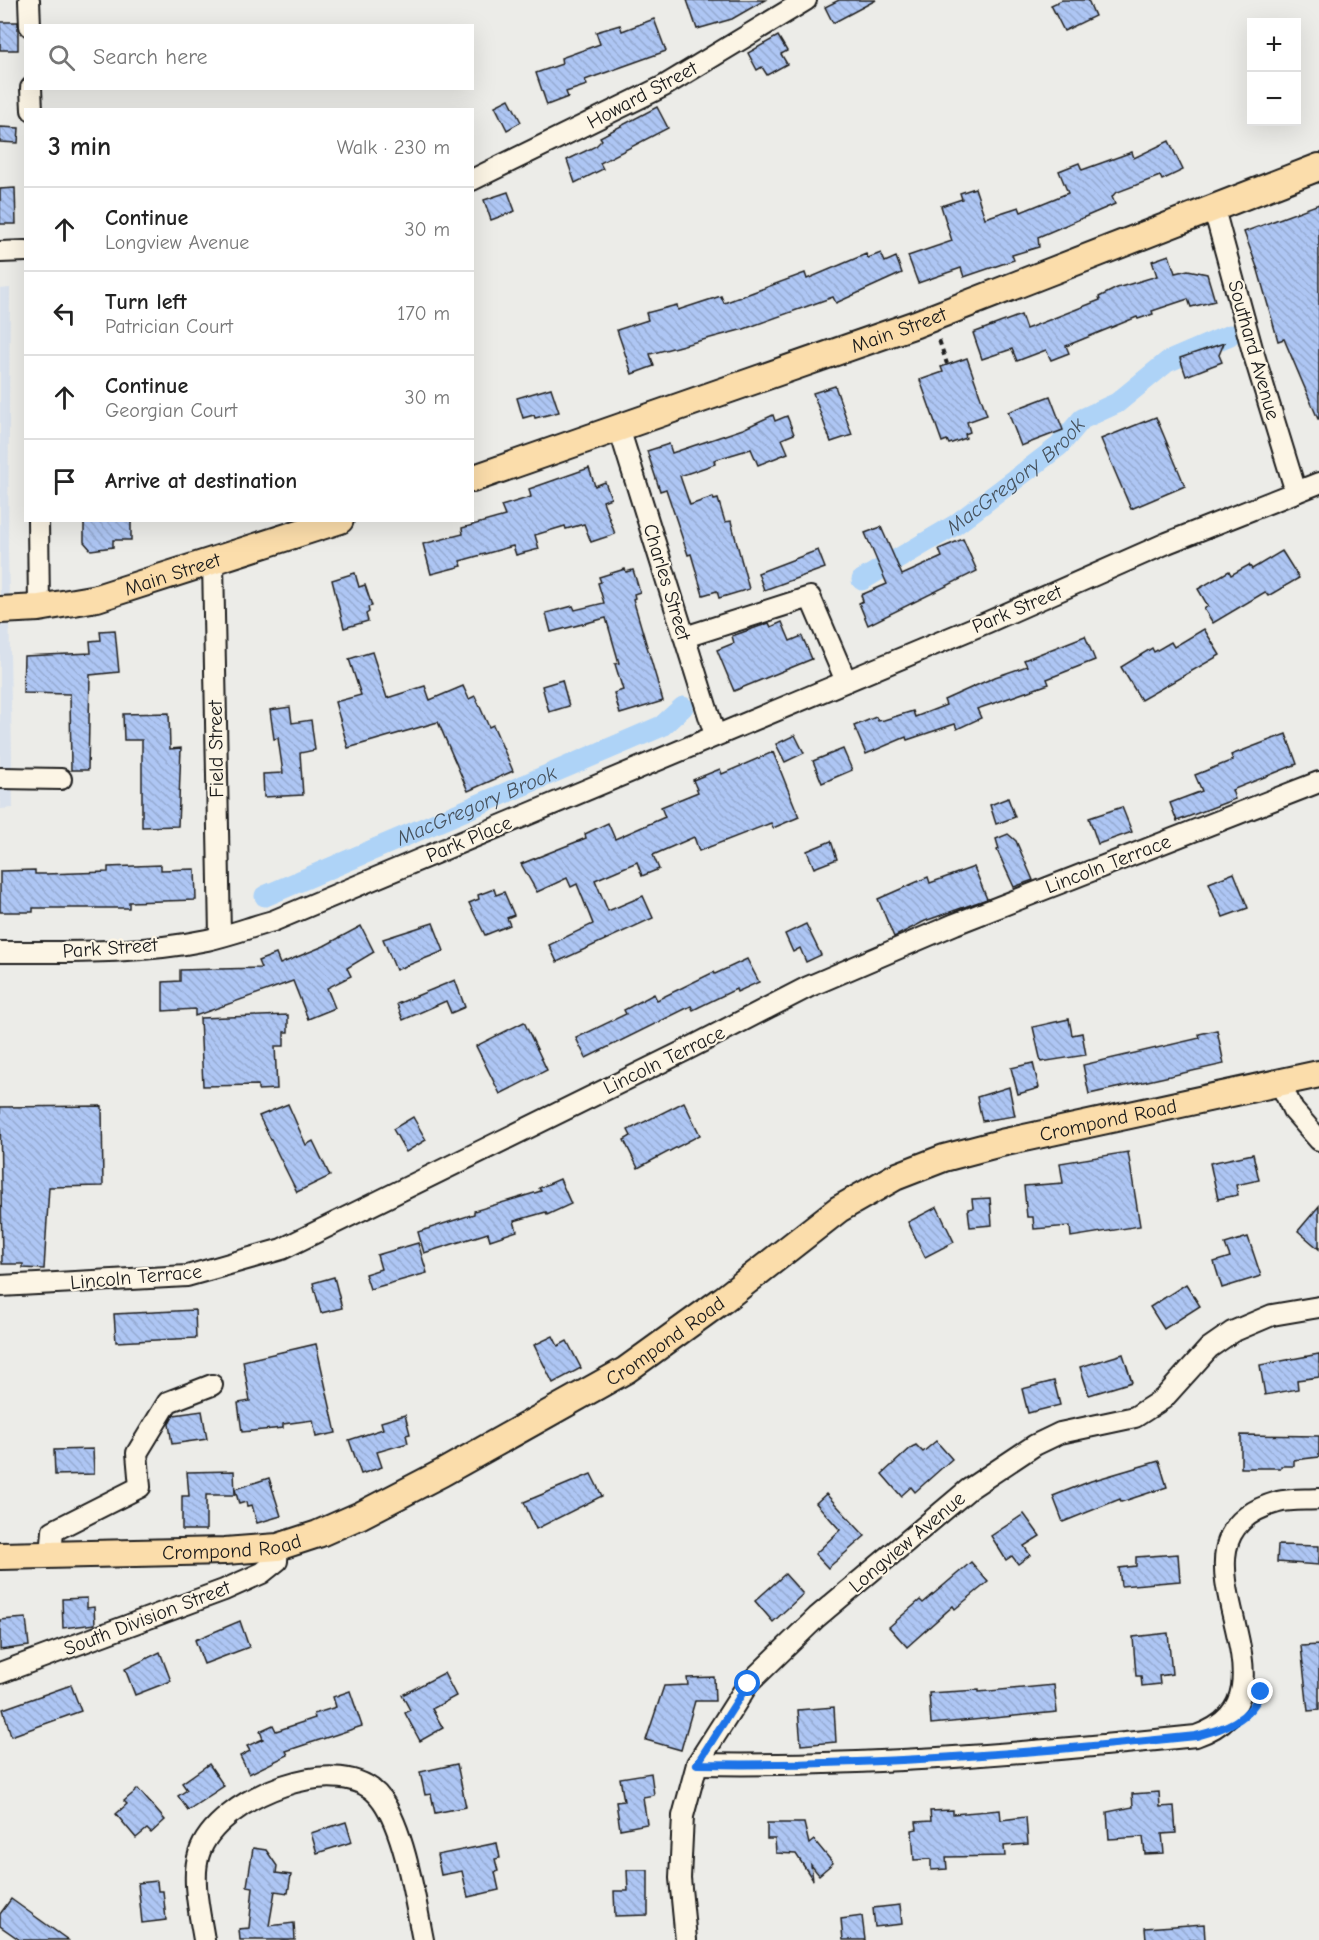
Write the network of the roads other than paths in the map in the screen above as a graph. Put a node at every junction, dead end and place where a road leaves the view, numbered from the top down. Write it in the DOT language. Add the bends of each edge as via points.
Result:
graph roads {
  1 [pos="29,0"];
  2 [pos="806,0"];
  3 [pos="30,24"];
  4 [pos="31,90"];
  5 [pos="32,108"];
  6 [pos="1319,168"];
  7 [pos="474,179"];
  8 [pos="1214,208"];
  9 [pos="24,251"];
  10 [pos="0,252"];
  11 [pos="619,428"];
  12 [pos="474,477"];
  13 [pos="1319,483"];
  14 [pos="1296,492"];
  15 [pos="38,522"];
  16 [pos="334,522"];
  17 [pos="213,561"];
  18 [pos="39,608"];
  19 [pos="0,610"];
  20 [pos="685,637"];
  21 [pos="846,681"];
  22 [pos="715,735"];
  23 [pos="0,778"];
  24 [pos="61,779"];
  25 [pos="1319,782"];
  26 [pos="220,936"];
  27 [pos="0,952"];
  28 [pos="1319,1074"];
  29 [pos="1280,1083"];
  30 [pos="1319,1140"];
  31 [pos="0,1286"];
  32 [pos="1319,1308"];
  33 [pos="212,1385"];
  34 [pos="1319,1499"];
  35 [pos="278,1546"];
  36 [pos="0,1556"];
  37 [pos="51,1556"];
  38 [pos="1252,1615"];
  39 [pos="0,1673"];
  40 [pos="1255,1707"];
  41 [pos="697,1764"];
  42 [pos="204,1940"];
  43 [pos="423,1940"];
  44 [pos="686,1940"];
  1 -- 3 [label="street"];
  2 -- 7 [label="street, Howard Street" via="664,86"];
  4 -- 5 [label="street"];
  6 -- 8 [label="main road, Main Street"];
  8 -- 11 [label="main road, Main Street" via="916,324"];
  8 -- 14 [label="street, Southard Avenue"];
  9 -- 10 [label="street"];
  11 -- 12 [label="main road, Main Street"];
  11 -- 20 [label="street, Charles Street"];
  13 -- 14 [label="street, Park Street"];
  14 -- 21 [label="street, Park Street"];
  15 -- 18 [label="street"];
  16 -- 17 [label="main road, Main Street"];
  17 -- 18 [label="main road, Main Street" via="97,598"];
  17 -- 26 [label="street, Field Street"];
  18 -- 19 [label="main road, Main Street"];
  20 -- 21 [label="street" via="810,597"];
  20 -- 22 [label="street, Charles Street"];
  21 -- 22 [label="street, Park Street"];
  22 -- 26 [label="street, Park Place" via="273,921"];
  23 -- 24 [label="street"];
  25 -- 31 [label="street, Lincoln Terrace" via="955,924 808,987 282,1249 187,1276"];
  26 -- 27 [label="street, Park Street" via="146,947"];
  28 -- 29 [label="main road, Crompond Road"];
  29 -- 30 [label="street" via="1293,1110"];
  29 -- 35 [label="main road, Crompond Road" via="1001,1143 944,1158 895,1177 839,1209 626,1370 361,1515"];
  32 -- 41 [label="street, Longview Avenue" via="1272,1315 1232,1332 1209,1348 1163,1399 1135,1417 1060,1433 1035,1445 969,1490 817,1617 748,1684"];
  33 -- 37 [label="street" via="168,1402 137,1453 140,1486 53,1531"];
  34 -- 38 [label="street" via="1280,1501 1260,1508 1236,1530 1232,1563"];
  35 -- 37 [label="main road, Crompond Road"];
  35 -- 39 [label="street, South Division Street" via="278,1561 262,1573 174,1610"];
  36 -- 37 [label="main road, Crompond Road"];
  40 -- 41 [label="street" via="1225,1728 1196,1736 990,1755 775,1765"];
  41 -- 44 [label="street, Longview Avenue" via="682,1816 680,1878"];
  42 -- 43 [label="street" via="197,1886 198,1855 210,1830 236,1807 275,1786 317,1779 356,1779 382,1799 396,1826"];
}
